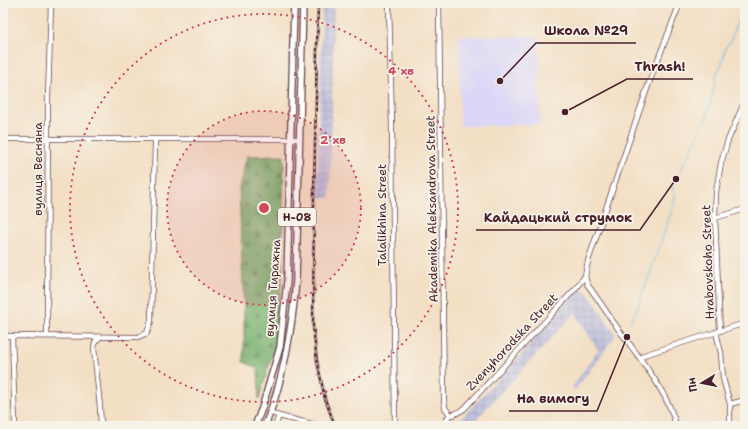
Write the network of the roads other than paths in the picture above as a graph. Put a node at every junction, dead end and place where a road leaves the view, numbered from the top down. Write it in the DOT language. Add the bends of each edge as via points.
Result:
graph roads {
  1 [pos="51,3"];
  2 [pos="294,3"];
  3 [pos="303,3"];
  4 [pos="389,3"];
  5 [pos="439,3"];
  6 [pos="680,3"];
  7 [pos="745,101"];
  8 [pos="3,139"];
  9 [pos="48,139"];
  10 [pos="290,139"];
  11 [pos="298,139"];
  12 [pos="155,140"];
  13 [pos="745,209"];
  14 [pos="715,218"];
  15 [pos="585,276"];
  16 [pos="745,323"];
  17 [pos="718,331"];
  18 [pos="3,336"];
  19 [pos="12,336"];
  20 [pos="46,336"];
  21 [pos="100,337"];
  22 [pos="640,358"];
  23 [pos="745,400"];
  24 [pos="730,404"];
  25 [pos="262,408"];
  26 [pos="270,412"];
  27 [pos="450,414"];
  28 [pos="279,416"];
  29 [pos="14,426"];
  30 [pos="101,426"];
  31 [pos="255,426"];
  32 [pos="265,426"];
  33 [pos="275,426"];
  34 [pos="320,426"];
  35 [pos="395,426"];
  36 [pos="443,426"];
  37 [pos="676,426"];
  38 [pos="730,426"];
  1 -- 9 [label="street, вулиця Весняна"];
  2 -- 10 [label="main road, вулиця Тиражна / Н-08"];
  3 -- 11 [label="main road, вулиця Тиражна / Н-08"];
  4 -- 35 [label="street, Talalikhina Street"];
  5 -- 27 [label="street, Akademika Aleksandrova Street" via="444,399 445,408"];
  6 -- 15 [label="street, Zvenyhorodska Street" via="643,101"];
  7 -- 14 [label="street, Hrabovskoho Street" via="721,163"];
  8 -- 9 [label="street"];
  9 -- 12 [label="street"];
  9 -- 20 [label="street, вулиця Весняна"];
  10 -- 11 [label="street"];
  10 -- 12 [label="street"];
  10 -- 25 [label="main road, вулиця Тиражна / Н-08" via="287,281 280,347"];
  11 -- 26 [label="main road, вулиця Тиражна / Н-08" via="294,315 284,371"];
  12 -- 21 [label="street" via="151,321 147,333 138,337"];
  13 -- 14 [label="street"];
  14 -- 17 [label="street, Hrabovskoho Street"];
  15 -- 22 [label="street" via="587,284"];
  15 -- 27 [label="street, Zvenyhorodska Street" via="464,409"];
  16 -- 17 [label="street"];
  17 -- 22 [label="street"];
  17 -- 24 [label="street, Hrabovskoho Street" via="723,378"];
  18 -- 19 [label="street"];
  19 -- 20 [label="street"];
  19 -- 29 [label="street"];
  20 -- 21 [label="street"];
  21 -- 30 [label="street" via="94,342 94,348"];
  22 -- 37 [label="street" via="664,395"];
  23 -- 24 [label="street"];
  24 -- 38 [label="street, Hrabovskoho Street"];
  25 -- 26 [label="main road"];
  25 -- 31 [label="main road, вулиця Тиражна / Н-08"];
  26 -- 28 [label="street"];
  26 -- 32 [label="main road, вулиця Тиражна / Н-08"];
  27 -- 36 [label="street"];
  28 -- 33 [label="street"];
  28 -- 34 [label="street"];
}
